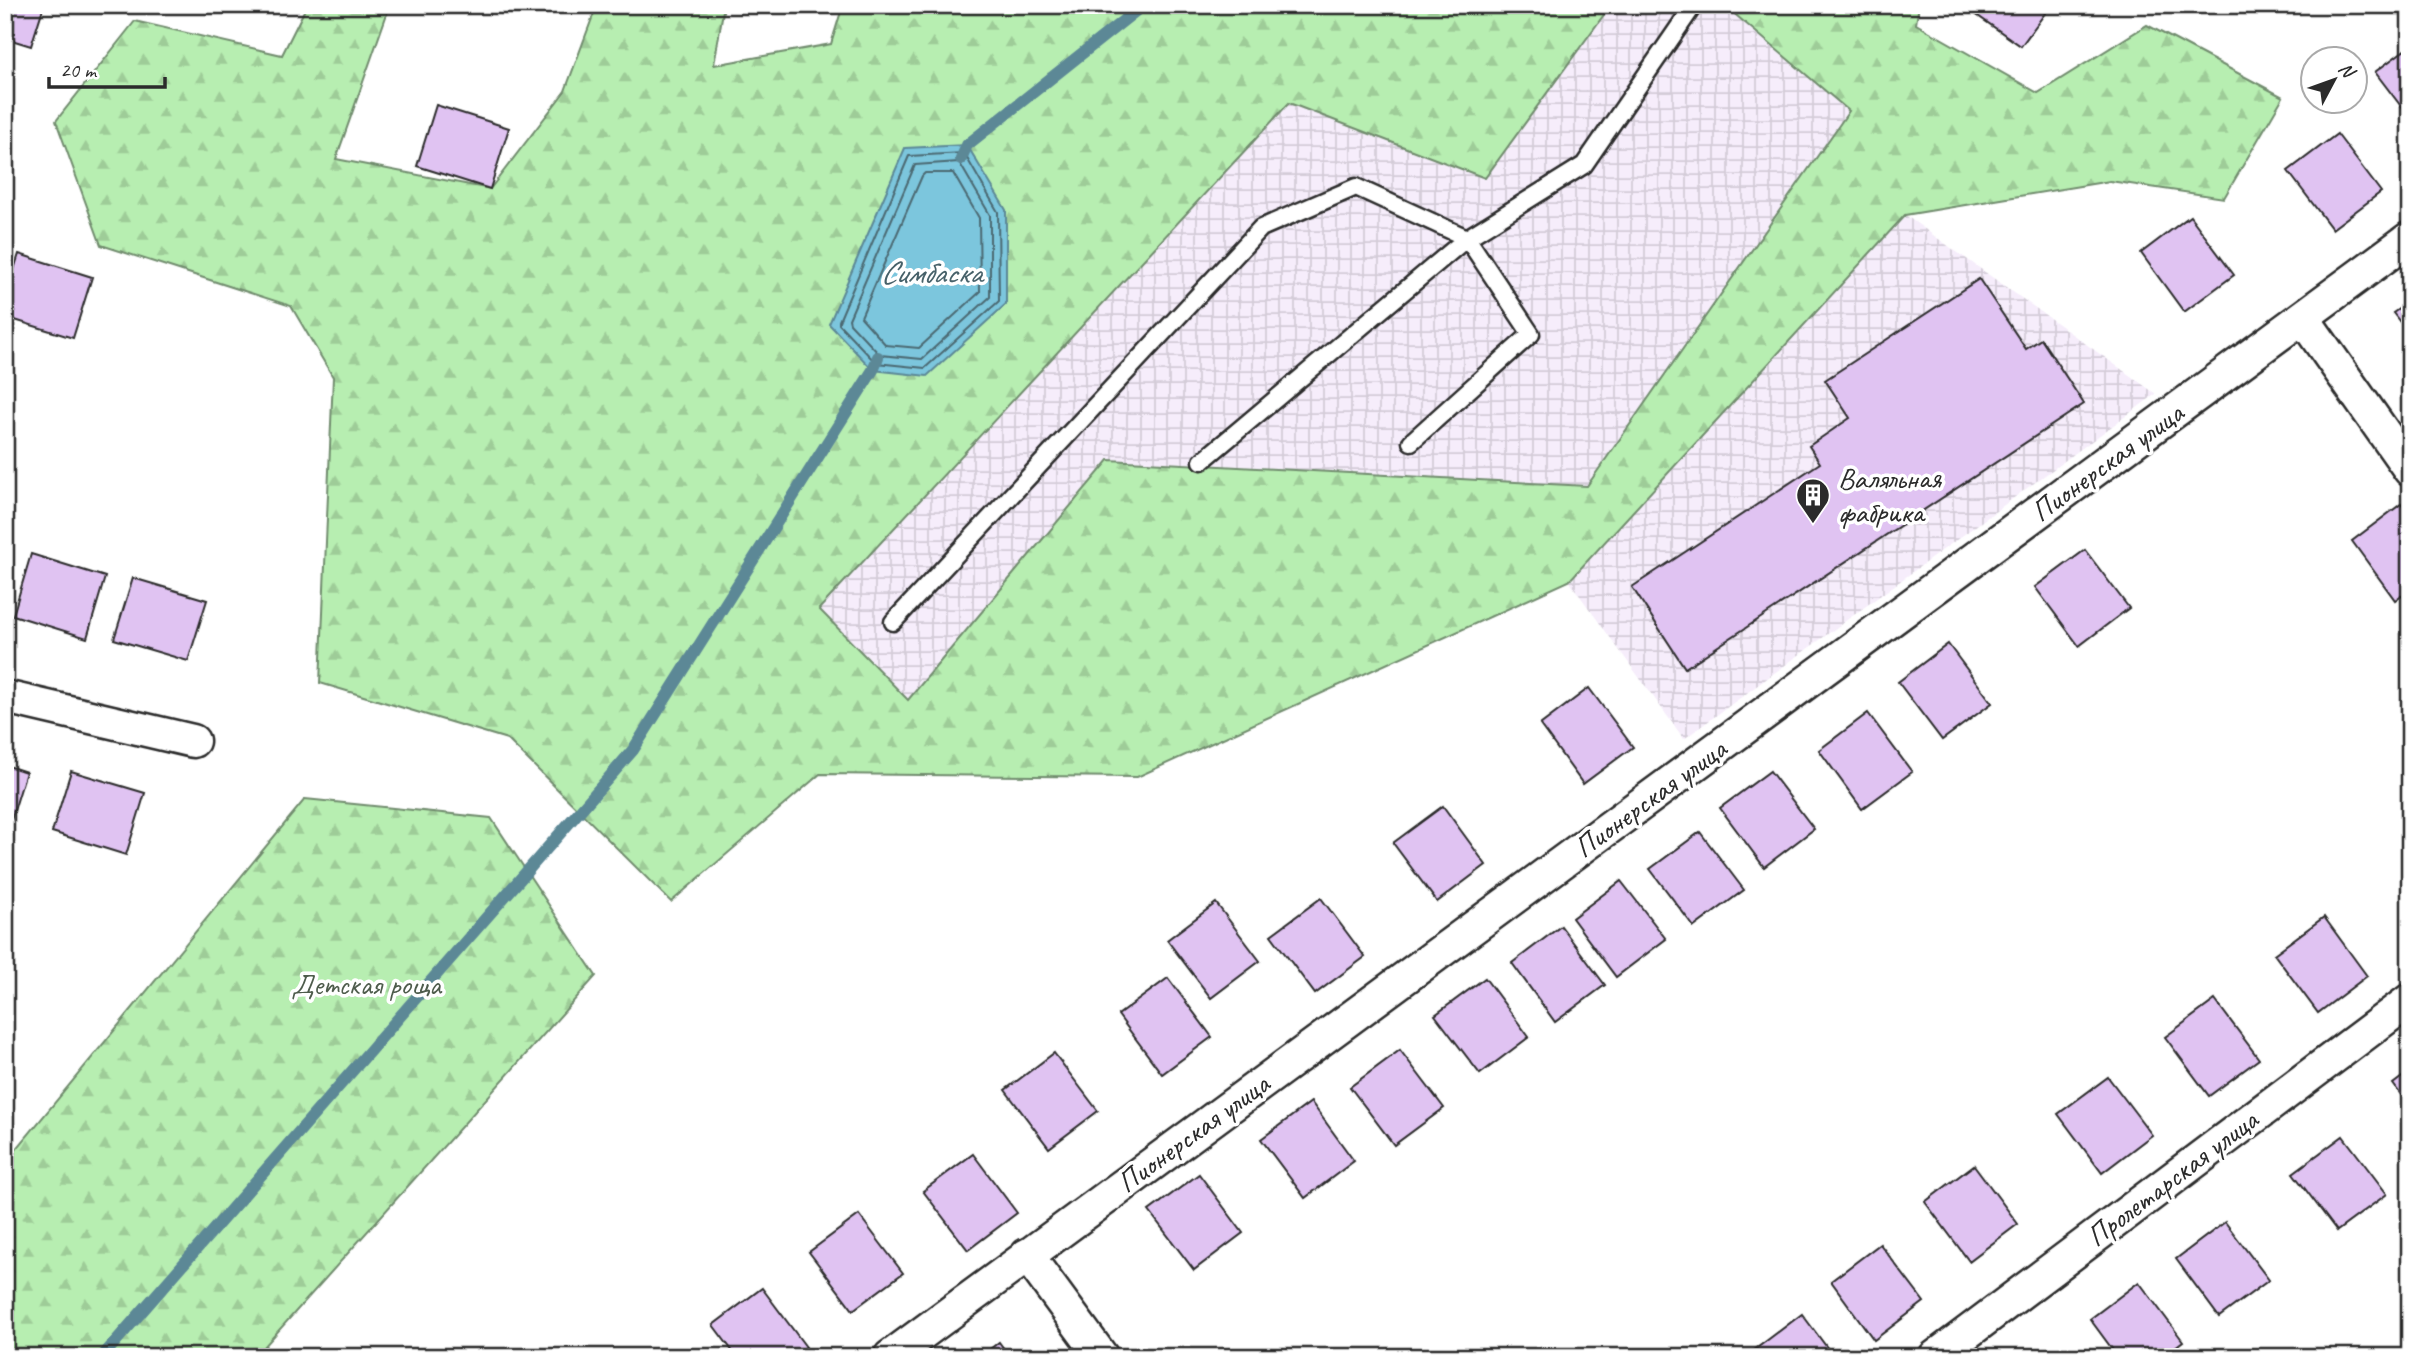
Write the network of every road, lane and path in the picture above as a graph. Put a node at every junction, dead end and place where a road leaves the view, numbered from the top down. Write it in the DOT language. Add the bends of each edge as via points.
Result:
graph roads {
  1 [pos="1694,5"];
  2 [pos="1467,237"];
  3 [pos="2410,238"];
  4 [pos="2303,318"];
  5 [pos="1411,442"];
  6 [pos="1202,461"];
  7 [pos="2410,470"];
  8 [pos="893,622"];
  9 [pos="5,697"];
  10 [pos="193,741"];
  11 [pos="2410,1000"];
  12 [pos="1027,1255"];
  13 [pos="890,1357"];
  14 [pos="1102,1357"];
  15 [pos="1935,1357"];
  1 -- 2 [label="lane" via="1584,165"];
  2 -- 5 [label="lane" via="1531,334"];
  2 -- 6 [label="lane"];
  2 -- 8 [label="lane" via="1356,187 1261,228"];
  3 -- 4 [label="street, Пионерская улица"];
  4 -- 7 [label="street"];
  4 -- 12 [label="street, Пионерская улица"];
  9 -- 10 [label="street"];
  11 -- 15 [label="street, Пролетарская улица"];
  12 -- 13 [label="street, Пионерская улица"];
  12 -- 14 [label="street"];
}
